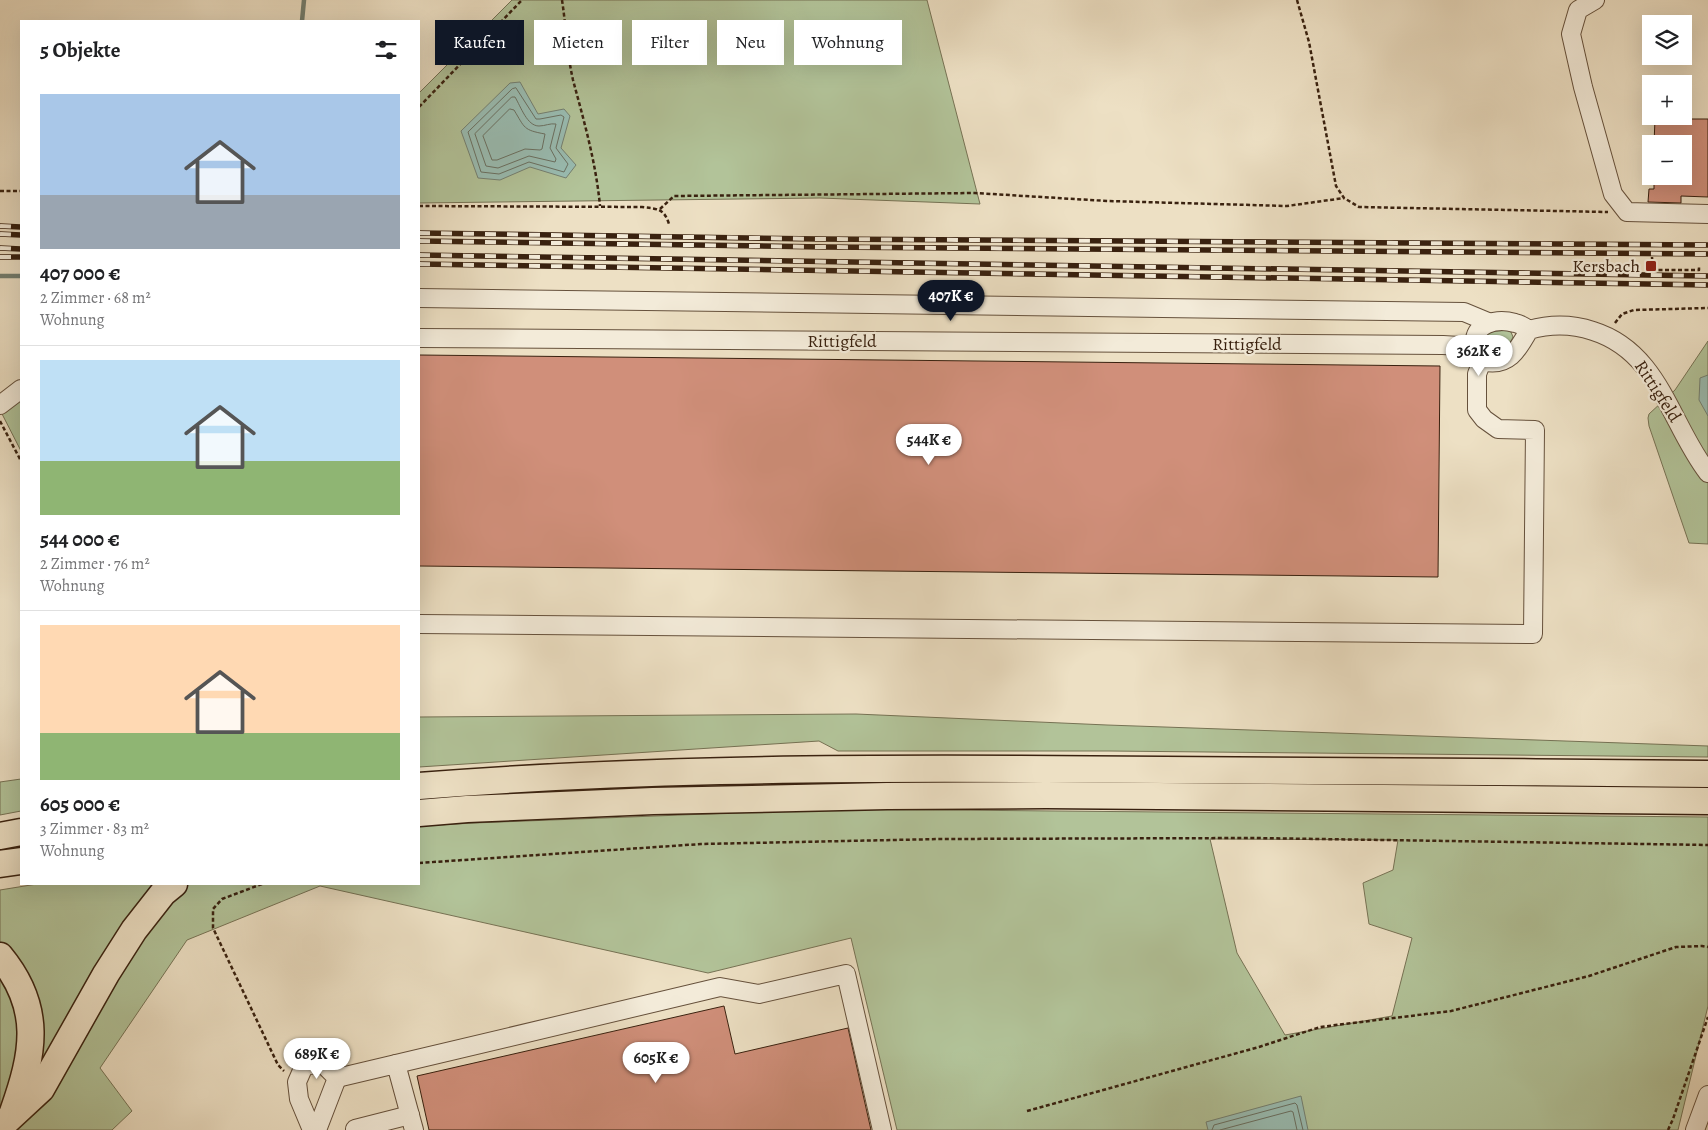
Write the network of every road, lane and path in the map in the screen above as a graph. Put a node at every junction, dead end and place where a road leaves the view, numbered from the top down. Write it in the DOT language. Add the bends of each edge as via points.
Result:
graph roads {
  1 [pos="522,0"];
  2 [pos="562,0"];
  3 [pos="1297,0"];
  4 [pos="1595,0"];
  5 [pos="420,106"];
  6 [pos="0,191"];
  7 [pos="20,191"];
  8 [pos="1344,198"];
  9 [pos="420,206"];
  10 [pos="600,206"];
  11 [pos="660,209"];
  12 [pos="1608,212"];
  13 [pos="1708,214"];
  14 [pos="668,224"];
  15 [pos="1652,256"];
  16 [pos="1657,266"];
  17 [pos="1699,266"];
  18 [pos="1652,269"];
  19 [pos="420,298"];
  20 [pos="1708,308"];
  21 [pos="1488,322"];
  22 [pos="1529,330"];
  23 [pos="1609,336"];
  24 [pos="420,338"];
  25 [pos="1479,354"];
  26 [pos="20,390"];
  27 [pos="0,405"];
  28 [pos="0,421"];
  29 [pos="20,459"];
  30 [pos="1708,473"];
  31 [pos="420,624"];
  32 [pos="1708,774"];
  33 [pos="420,786"];
  34 [pos="1708,801"];
  35 [pos="420,813"];
  36 [pos="20,832"];
  37 [pos="0,836"];
  38 [pos="1708,844"];
  39 [pos="20,861"];
  40 [pos="0,864"];
  41 [pos="420,864"];
  42 [pos="173,885"];
  43 [pos="259,885"];
  44 [pos="1708,947"];
  45 [pos="0,956"];
  46 [pos="1708,1017"];
  47 [pos="396,1064"];
  48 [pos="337,1078"];
  49 [pos="296,1082"];
  50 [pos="1708,1095"];
  51 [pos="1027,1111"];
  52 [pos="6,1120"];
  53 [pos="412,1122"];
  54 [pos="355,1129"];
  55 [pos="312,1130"];
  56 [pos="317,1130"];
  57 [pos="882,1130"];
  58 [pos="1668,1130"];
  59 [pos="1695,1130"];
  1 -- 5 [label="path"];
  2 -- 10 [label="path" via="573,78 597,175"];
  3 -- 8 [label="path" via="1309,42 1336,186"];
  4 -- 13 [label="street" via="1578,10 1571,34 1613,194 1626,212"];
  6 -- 7 [label="path"];
  8 -- 11 [label="path" via="1288,206 1107,201 975,193 674,196"];
  8 -- 12 [label="path" via="1359,207"];
  9 -- 10 [label="path"];
  10 -- 11 [label="path"];
  11 -- 14 [label="path"];
  15 -- 18 [label="path"];
  16 -- 18 [label="path"];
  17 -- 18 [label="path" via="1699,270"];
  19 -- 21 [label="street" via="1464,312"];
  20 -- 23 [label="path" via="1634,310 1622,314"];
  21 -- 22 [label="street" via="1502,320"];
  21 -- 25 [label="street" via="1476,336"];
  22 -- 23 [label="street, Rittigfeld" via="1542,326 1566,326"];
  22 -- 25 [label="street, Rittigfeld" via="1510,357 1498,362"];
  23 -- 30 [label="street, Rittigfeld" via="1640,360 1652,376"];
  24 -- 25 [label="street, Rittigfeld" via="1443,345"];
  25 -- 31 [label="street" via="1477,410 1498,430 1535,430 1533,634"];
  26 -- 27 [label="street"];
  28 -- 29 [label="path"];
  32 -- 33 [label="highway" via="884,768 646,774"];
  34 -- 35 [label="highway" via="1046,794 653,801"];
  36 -- 37 [label="highway"];
  38 -- 41 [label="path" via="941,838 701,844"];
  39 -- 40 [label="highway"];
  42 -- 52 [label="highway" via="134,930 41,1089"];
  43 -- 49 [label="path" via="222,899 213,910 213,928 278,1066"];
  44 -- 51 [label="path" via="1676,947 1589,976 1451,1011 1320,1027"];
  45 -- 52 [label="highway" via="20,985 29,1008 32,1039 24,1082"];
  46 -- 58 [label="path"];
  47 -- 48 [label="street"];
  47 -- 53 [label="street"];
  47 -- 57 [label="street" via="720,987 759,994 846,974"];
  48 -- 49 [label="street" via="322,1063 304,1066"];
  48 -- 56 [label="street"];
  49 -- 55 [label="street" via="299,1099"];
  50 -- 59 [label="street"];
  53 -- 54 [label="street"];
}
